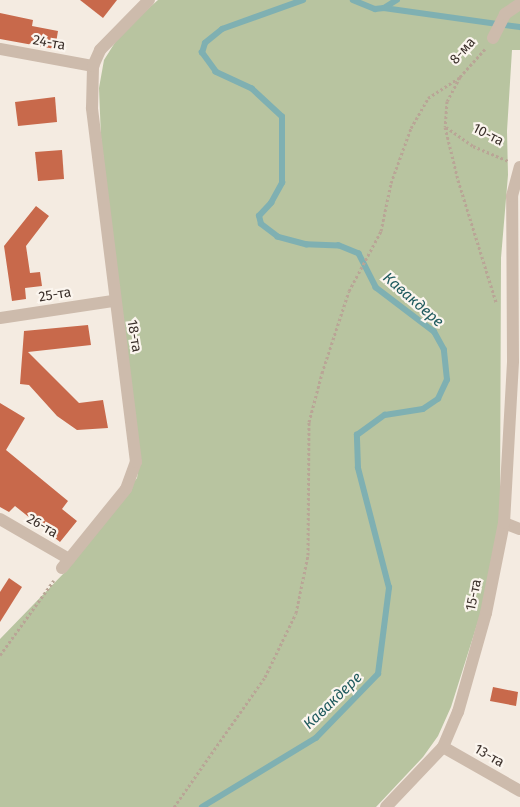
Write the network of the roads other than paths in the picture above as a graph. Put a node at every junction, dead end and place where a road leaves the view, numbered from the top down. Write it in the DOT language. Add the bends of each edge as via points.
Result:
graph roads {
  1 [pos="149,0"];
  2 [pos="520,4"];
  3 [pos="493,38"];
  4 [pos="0,49"];
  5 [pos="93,66"];
  6 [pos="516,169"];
  7 [pos="114,301"];
  8 [pos="0,318"];
  9 [pos="0,519"];
  10 [pos="504,523"];
  11 [pos="520,529"];
  12 [pos="66,563"];
  13 [pos="443,747"];
  14 [pos="520,791"];
  15 [pos="386,807"];
  1 -- 5 [label="street, 18-та" via="111,36"];
  2 -- 3 [label="street, 8-ма" via="505,14"];
  4 -- 5 [label="street, 24-та"];
  5 -- 7 [label="street, 18-та" via="92,108"];
  6 -- 10 [label="street, 15-та" via="512,196 513,360"];
  7 -- 8 [label="street, 25-та"];
  7 -- 12 [label="street, 18-та" via="136,462 126,489"];
  9 -- 12 [label="street, 26-та"];
  10 -- 11 [label="street"];
  10 -- 13 [label="street, 15-та" via="486,613 458,712"];
  13 -- 14 [label="street, 13-та"];
  13 -- 15 [label="street, 15-та"];
}
